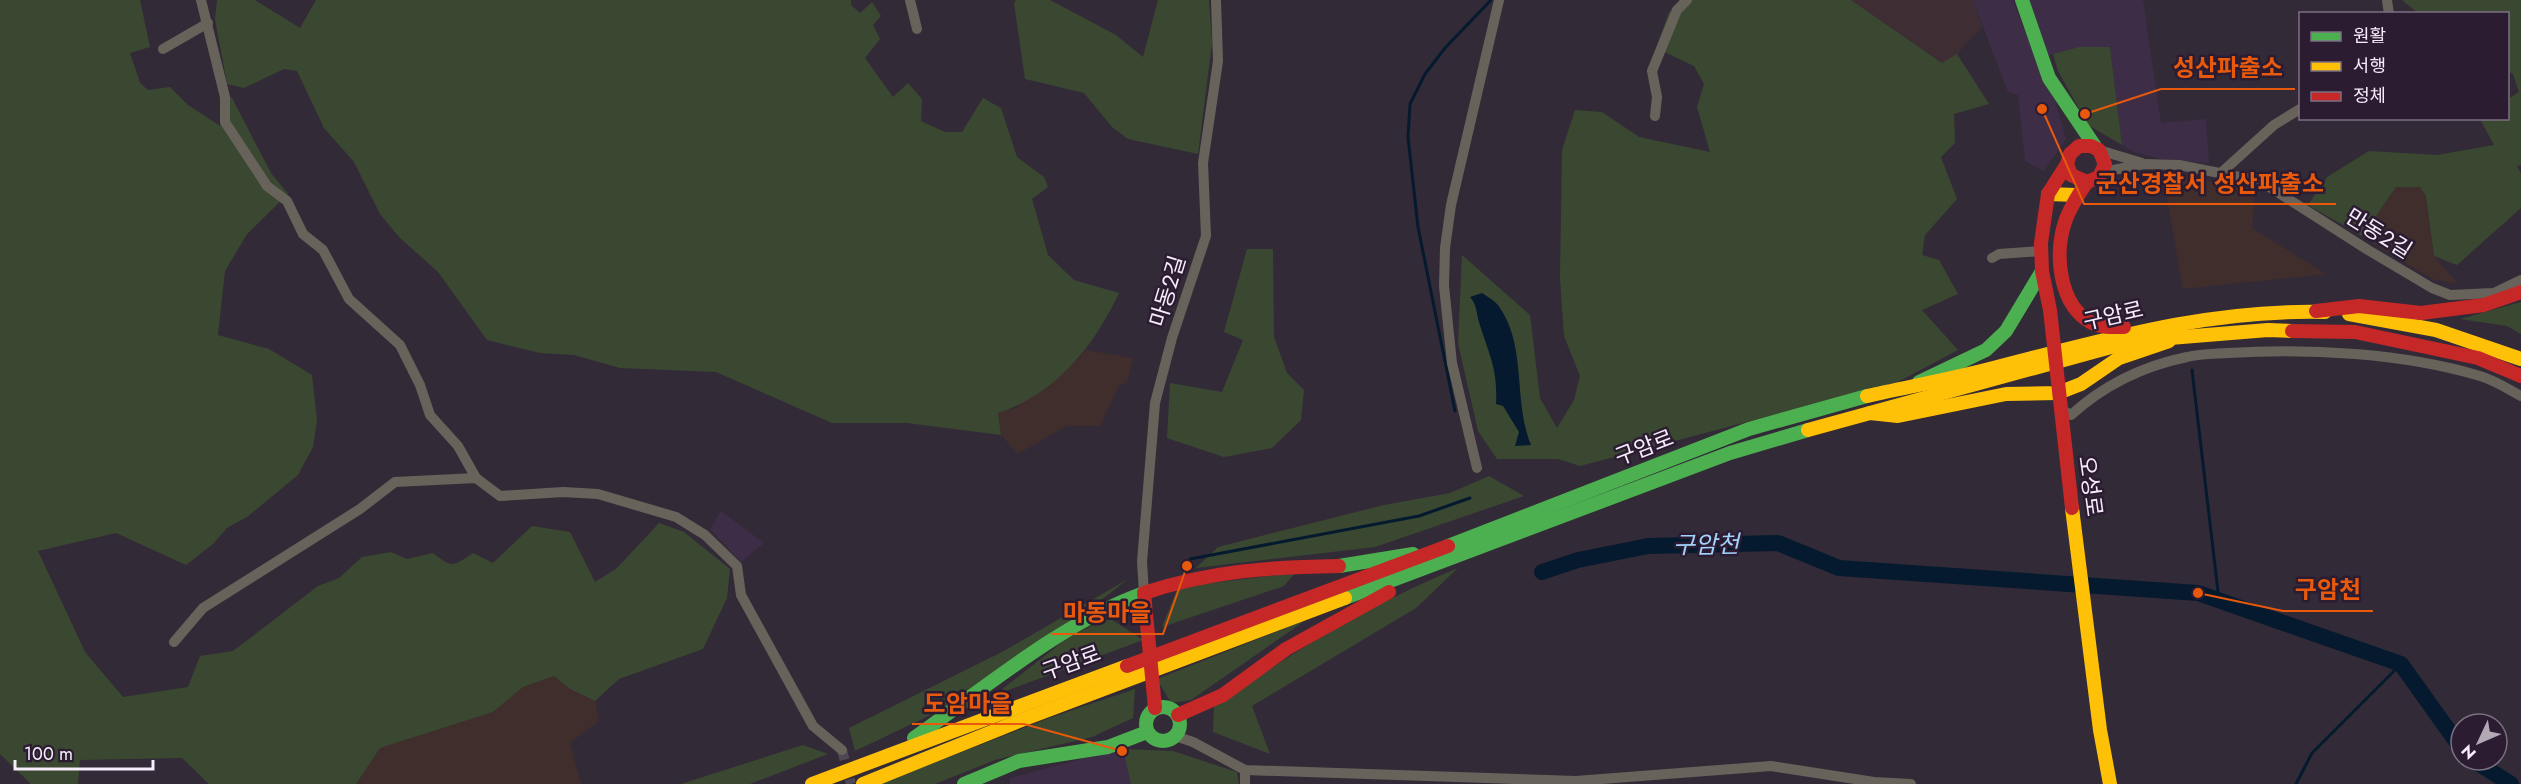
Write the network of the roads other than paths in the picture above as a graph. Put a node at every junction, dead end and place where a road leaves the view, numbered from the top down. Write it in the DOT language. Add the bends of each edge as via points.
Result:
graph roads {
  1 [pos="201,0"];
  2 [pos="910,0"];
  3 [pos="1216,0"];
  4 [pos="1499,0"];
  5 [pos="1687,0"];
  6 [pos="2022,0"];
  7 [pos="208,23"];
  8 [pos="917,29"];
  9 [pos="163,49"];
  10 [pos="2299,110"];
  11 [pos="1655,116"];
  12 [pos="2075,116"];
  13 [pos="2074,149"];
  14 [pos="2098,149"];
  15 [pos="2067,164"];
  16 [pos="2144,164"];
  17 [pos="2103,172"];
  18 [pos="2222,172"];
  19 [pos="2087,182"];
  20 [pos="2048,194"];
  21 [pos="2076,195"];
  22 [pos="2066,217"];
  23 [pos="2041,251"];
  24 [pos="1992,258"];
  25 [pos="2042,271"];
  26 [pos="2521,280"];
  27 [pos="2521,292"];
  28 [pos="2050,310"];
  29 [pos="2316,311"];
  30 [pos="2145,328"];
  31 [pos="2185,336"];
  32 [pos="2097,345"];
  33 [pos="2521,359"];
  34 [pos="2000,373"];
  35 [pos="2521,376"];
  36 [pos="1912,386"];
  37 [pos="2058,393"];
  38 [pos="2521,396"];
  39 [pos="2059,408"];
  40 [pos="1865,413"];
  41 [pos="1477,468"];
  42 [pos="476,478"];
  43 [pos="1499,541"];
  44 [pos="1430,552"];
  45 [pos="1144,593"];
  46 [pos="174,642"];
  47 [pos="1155,708"];
  48 [pos="1178,715"];
  49 [pos="1147,732"];
  50 [pos="1175,736"];
  51 [pos="842,750"];
  52 [pos="892,753"];
  53 [pos="1245,770"];
  54 [pos="812,784"];
  55 [pos="862,784"];
  56 [pos="963,784"];
  57 [pos="1245,784"];
  58 [pos="1911,784"];
  59 [pos="2110,784"];
  1 -- 7 [label="street"];
  2 -- 8 [label="street"];
  3 -- 45 [label="street, 마동2길" via="1218,61 1203,164 1206,236 1155,404 1142,562"];
  4 -- 41 [label="street" via="1451,205 1445,248 1448,336"];
  5 -- 11 [label="street" via="1677,10 1652,71 1657,97"];
  6 -- 12 [label="main road" via="2049,78"];
  7 -- 9 [label="street"];
  7 -- 42 [label="street" via="225,97 225,122 267,186 287,201 303,234 323,250 349,299 400,345 430,416 458,446"];
  10 -- 18 [label="street" via="2274,125"];
  12 -- 13 [label="main road"];
  12 -- 14 [label="main road"];
  13 -- 14 [label="main road" via="2085,145"];
  13 -- 15 [label="main road"];
  14 -- 16 [label="street"];
  14 -- 17 [label="main road" via="2105,164"];
  15 -- 19 [label="main road" via="2071,175"];
  15 -- 20 [label="main road"];
  16 -- 17 [label="street"];
  16 -- 18 [label="street, 만동2길"];
  17 -- 19 [label="main road"];
  18 -- 26 [label="street, 만동2길" via="2260,181 2368,250 2450,295 2494,293"];
  19 -- 21 [label="main road"];
  20 -- 21 [label="main road"];
  20 -- 23 [label="main road, 오성로"];
  21 -- 22 [label="main road"];
  22 -- 28 [label="main road" via="2049,263"];
  22 -- 30 [label="main road" via="2059,243 2059,266 2073,303 2091,322 2104,327"];
  23 -- 24 [label="street"];
  23 -- 25 [label="main road, 오성로"];
  25 -- 28 [label="main road, 오성로"];
  25 -- 36 [label="main road" via="2006,331 1986,350"];
  27 -- 29 [label="main road" via="2484,305 2421,313 2359,306"];
  28 -- 37 [label="main road, 오성로"];
  29 -- 30 [label="main road, 구암로" via="2239,312"];
  29 -- 33 [label="main road, 구암로" via="2359,314 2436,330"];
  30 -- 32 [label="main road, 구암로"];
  31 -- 32 [label="main road, 구암로"];
  31 -- 35 [label="main road, 구암로" via="2268,330 2355,332 2478,358"];
  31 -- 37 [label="main road" via="2119,358 2081,384"];
  32 -- 34 [label="main road, 구암로"];
  34 -- 36 [label="main road, 구암로"];
  34 -- 40 [label="main road, 구암로"];
  36 -- 44 [label="main road, 구암로" via="1751,428 1478,537"];
  37 -- 39 [label="main road, 오성로"];
  37 -- 40 [label="main road" via="2006,394 1898,416"];
  38 -- 39 [label="street" via="2483,377 2446,366 2364,356 2262,351 2188,356 2142,369 2091,397 2071,416"];
  39 -- 59 [label="main road, 오성로"];
  40 -- 43 [label="main road, 구암로" via="1730,453"];
  42 -- 46 [label="street" via="395,482 360,509 203,608"];
  42 -- 51 [label="street" via="500,496 598,494 676,517 705,535 736,566 741,595 813,726"];
  43 -- 48 [label="main road" via="1327,624 1223,695"];
  43 -- 55 [label="main road, 구암로"];
  44 -- 45 [label="main road" via="1343,566 1267,567 1222,573 1186,579"];
  44 -- 52 [label="main road, 구암로"];
  45 -- 47 [label="main road"];
  45 -- 52 [label="main road" via="1115,603 1060,636"];
  47 -- 48 [label="main road" via="1170,708"];
  47 -- 49 [label="main road" via="1147,716"];
  48 -- 50 [label="main road" via="1180,726"];
  49 -- 50 [label="main road" via="1160,741"];
  49 -- 56 [label="main road" via="1108,747 1019,761"];
  50 -- 53 [label="street"];
  52 -- 54 [label="main road, 구암로"];
  53 -- 57 [label="street"];
  53 -- 58 [label="street" via="1576,781 1771,766"];
}
